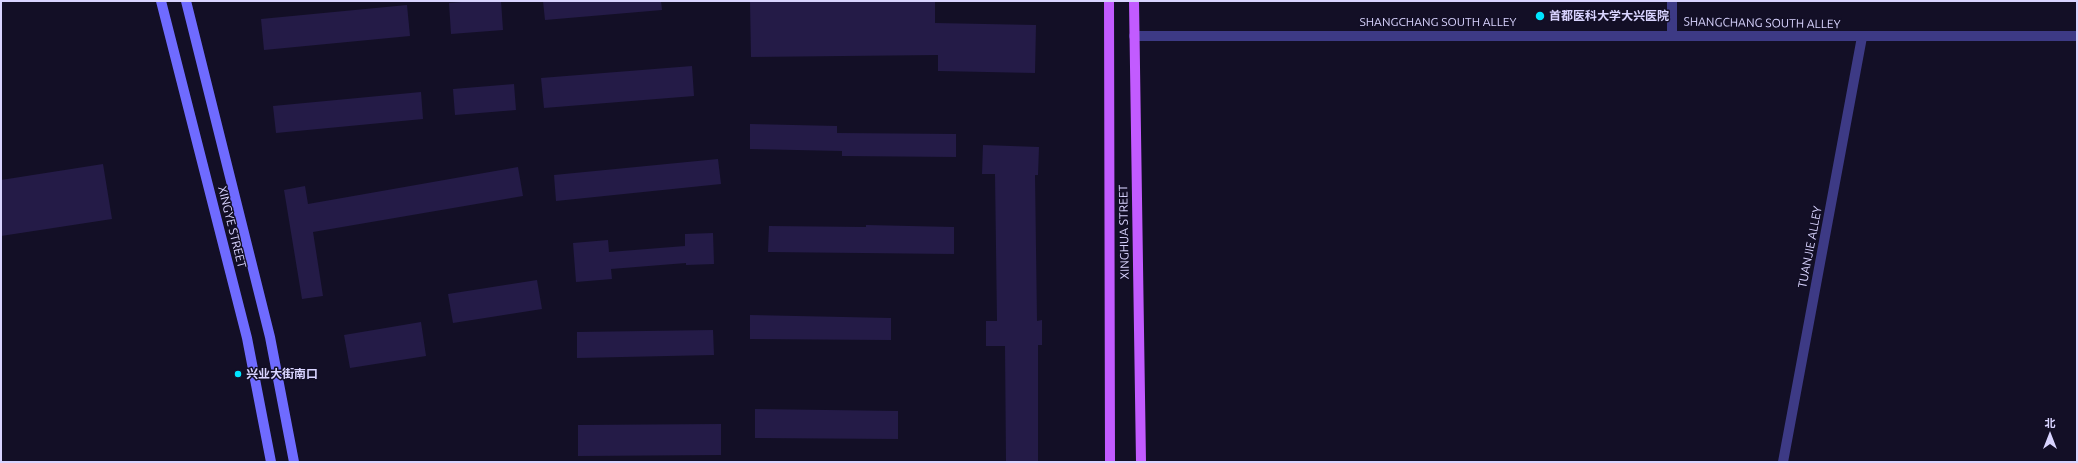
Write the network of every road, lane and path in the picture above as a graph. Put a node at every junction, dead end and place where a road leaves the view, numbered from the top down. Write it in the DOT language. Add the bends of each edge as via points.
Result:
graph roads {
  1 [pos="161,1"];
  2 [pos="186,1"];
  3 [pos="1109,1"];
  4 [pos="1134,1"];
  5 [pos="1672,1"];
  6 [pos="1672,35"];
  7 [pos="1134,36"];
  8 [pos="2077,36"];
  9 [pos="1862,37"];
  10 [pos="271,462"];
  11 [pos="294,462"];
  12 [pos="1110,462"];
  13 [pos="1141,462"];
  14 [pos="1783,462"];
  1 -- 10 [label="main road, XINGYE STREET" via="247,338"];
  2 -- 11 [label="main road, XINGYE STREET" via="270,337"];
  3 -- 12 [label="main road, XINGHUA STREET"];
  4 -- 7 [label="main road, XINGHUA STREET"];
  5 -- 6 [label="street"];
  6 -- 7 [label="street, SHANGCHANG SOUTH ALLEY"];
  6 -- 9 [label="street, SHANGCHANG SOUTH ALLEY"];
  7 -- 13 [label="main road, XINGHUA STREET"];
  8 -- 9 [label="street, SHANGCHANG SOUTH ALLEY"];
  9 -- 14 [label="street, TUANJIE ALLEY"];
}
